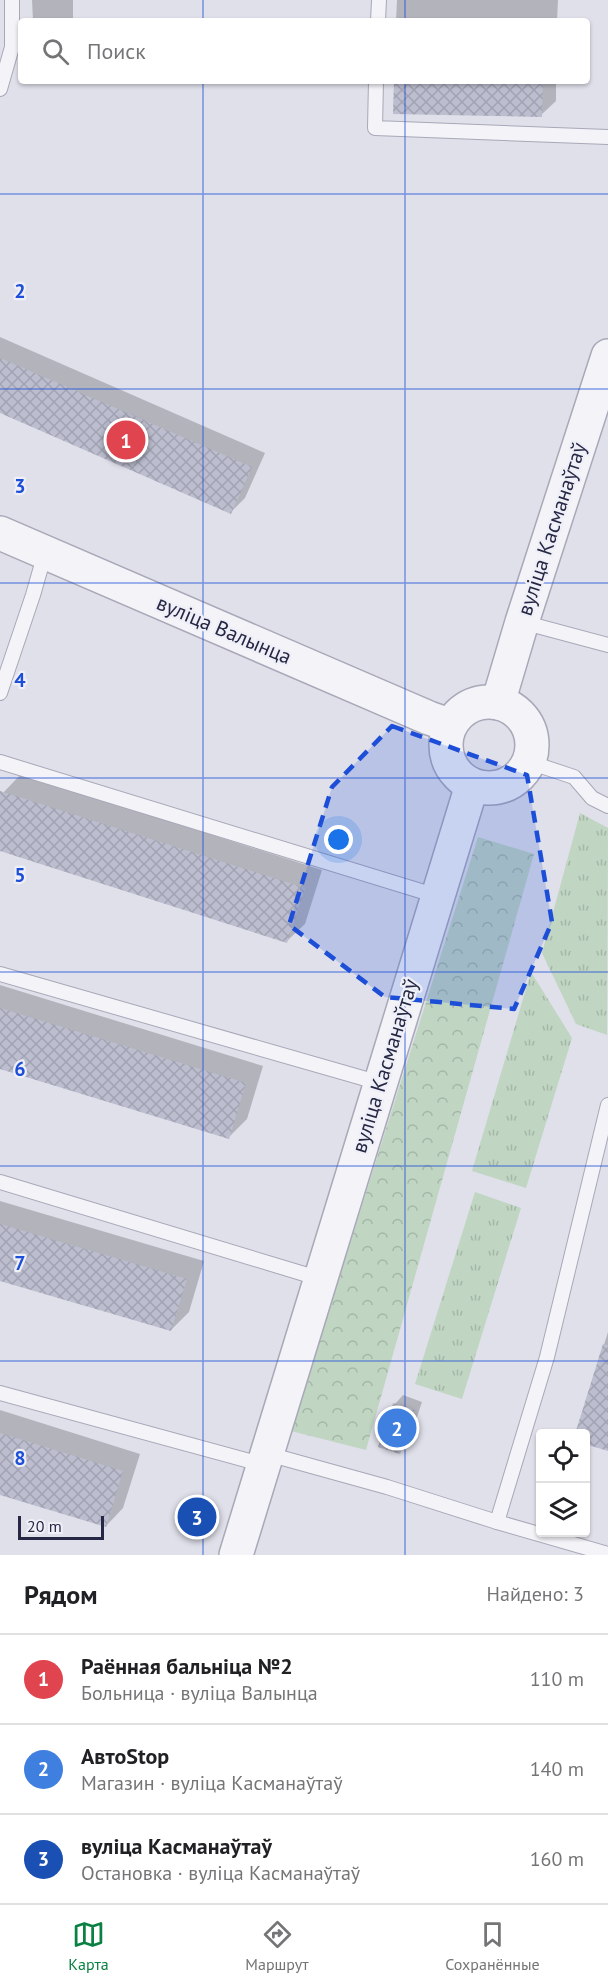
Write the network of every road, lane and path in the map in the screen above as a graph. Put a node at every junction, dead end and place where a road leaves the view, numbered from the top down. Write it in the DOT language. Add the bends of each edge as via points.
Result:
graph roads {
  1 [pos="12,0"];
  2 [pos="379,0"];
  3 [pos="378,18"];
  4 [pos="376,84"];
  5 [pos="0,89"];
  6 [pos="608,137"];
  7 [pos="608,356"];
  8 [pos="0,533"];
  9 [pos="45,554"];
  10 [pos="522,622"];
  11 [pos="608,645"];
  12 [pos="0,693"];
  13 [pos="498,703"];
  14 [pos="449,725"];
  15 [pos="0,762"];
  16 [pos="529,762"];
  17 [pos="472,785"];
  18 [pos="608,806"];
  19 [pos="437,897"];
  20 [pos="0,974"];
  21 [pos="380,1083"];
  22 [pos="608,1106"];
  23 [pos="0,1182"];
  24 [pos="321,1279"];
  25 [pos="0,1393"];
  26 [pos="266,1460"];
  27 [pos="497,1522"];
  28 [pos="603,1553"];
  29 [pos="236,1555"];
  1 -- 5 [label="lane" via="12,47"];
  2 -- 3 [label="lane"];
  4 -- 6 [label="lane" via="375,128"];
  7 -- 10 [label="street, вуліца Касманаўтаў"];
  8 -- 9 [label="street, вуліца Валынца"];
  9 -- 12 [label="lane"];
  9 -- 14 [label="street, вуліца Валынца"];
  10 -- 11 [label="lane"];
  10 -- 13 [label="street, вуліца Касманаўтаў"];
  13 -- 14 [label="street" via="477,703 455,716"];
  13 -- 16 [label="street" via="517,712 526,722 533,749"];
  14 -- 17 [label="street" via="448,761"];
  15 -- 19 [label="lane"];
  16 -- 17 [label="street" via="510,783 496,788"];
  16 -- 18 [label="lane" via="574,777 592,798"];
  17 -- 19 [label="street, вуліца Касманаўтаў"];
  19 -- 21 [label="street, вуліца Касманаўтаў"];
  20 -- 21 [label="lane"];
  21 -- 24 [label="street, вуліца Касманаўтаў"];
  22 -- 27 [label="lane" via="547,1357"];
  23 -- 24 [label="lane"];
  24 -- 26 [label="street, вуліца Касманаўтаў"];
  25 -- 26 [label="lane"];
  26 -- 27 [label="lane" via="387,1487"];
  26 -- 29 [label="street, вуліца Касманаўтаў"];
  27 -- 28 [label="lane"];
}
